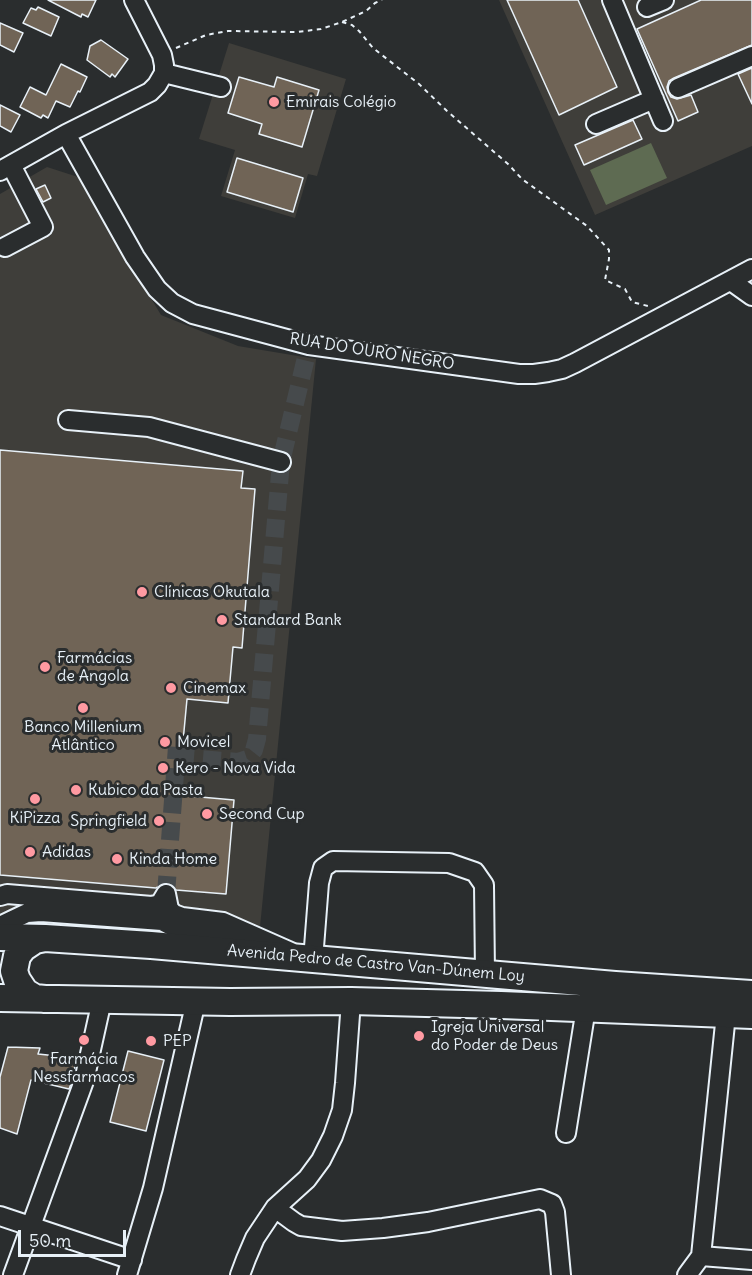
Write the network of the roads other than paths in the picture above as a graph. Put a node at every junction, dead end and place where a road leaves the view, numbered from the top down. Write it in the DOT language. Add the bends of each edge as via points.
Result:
graph roads {
  1 [pos="134,0"];
  2 [pos="612,0"];
  3 [pos="664,0"];
  4 [pos="647,7"];
  5 [pos="752,56"];
  6 [pos="163,64"];
  7 [pos="221,87"];
  8 [pos="678,88"];
  9 [pos="654,99"];
  10 [pos="663,121"];
  11 [pos="596,124"];
  12 [pos="66,134"];
  13 [pos="5,168"];
  14 [pos="5,247"];
  15 [pos="752,269"];
  16 [pos="731,281"];
  17 [pos="752,296"];
  18 [pos="68,420"];
  19 [pos="281,462"];
  20 [pos="0,896"];
  21 [pos="0,926"];
  22 [pos="0,937"];
  23 [pos="45,938"];
  24 [pos="267,956"];
  25 [pos="310,959"];
  26 [pos="485,974"];
  27 [pos="752,994"];
  28 [pos="0,998"];
  29 [pos="45,999"];
  30 [pos="102,1000"];
  31 [pos="196,1001"];
  32 [pos="351,1002"];
  33 [pos="586,1008"];
  34 [pos="726,1014"];
  35 [pos="752,1015"];
  36 [pos="566,1133"];
  37 [pos="275,1208"];
  38 [pos="0,1216"];
  39 [pos="31,1227"];
  40 [pos="700,1256"];
  41 [pos="752,1260"];
  42 [pos="129,1268"];
  43 [pos="12,1275"];
  44 [pos="240,1275"];
  45 [pos="561,1275"];
  46 [pos="687,1275"];
  1 -- 6 [label="street"];
  2 -- 9 [label="street"];
  3 -- 4 [label="street"];
  5 -- 8 [label="street"];
  6 -- 7 [label="street"];
  6 -- 12 [label="street" via="157,85 150,92"];
  9 -- 10 [label="street"];
  9 -- 11 [label="street"];
  12 -- 13 [label="street"];
  12 -- 16 [label="street, RUA DO OURO NEGRO" via="157,290 194,314 309,345 534,374 562,369"];
  13 -- 14 [label="street" via="43,227"];
  15 -- 16 [label="street, RUA DO OURO NEGRO"];
  16 -- 17 [label="street"];
  18 -- 19 [label="street" via="149,427"];
  20 -- 25 [label="street" via="152,906 160,904 166,894 174,914 223,922"];
  21 -- 24 [label="street" via="27,913 41,912 162,921"];
  22 -- 23 [label="highway, Avenida Pedro de Castro Van-Dúnem Loy"];
  23 -- 24 [label="highway, Avenida Pedro de Castro Van-Dúnem Loy"];
  23 -- 29 [label="highway" via="23,948 14,971 26,992"];
  24 -- 25 [label="highway, Avenida Pedro de Castro Van-Dúnem Loy"];
  25 -- 26 [label="highway, Avenida Pedro de Castro Van-Dúnem Loy"];
  25 -- 26 [label="street" via="319,883 323,868 333,861 449,863 475,872 484,885"];
  26 -- 27 [label="highway, Avenida Pedro de Castro Van-Dúnem Loy"];
  28 -- 29 [label="highway, Avenida Pedro de Castro Van-Dúnem Loy"];
  29 -- 30 [label="highway, Avenida Pedro de Castro Van-Dúnem Loy"];
  30 -- 31 [label="highway, Avenida Pedro de Castro Van-Dúnem Loy"];
  30 -- 39 [label="street" via="84,1082"];
  31 -- 32 [label="highway, Avenida Pedro de Castro Van-Dúnem Loy"];
  31 -- 42 [label="street" via="153,1188"];
  32 -- 33 [label="highway, Avenida Pedro de Castro Van-Dúnem Loy"];
  32 -- 37 [label="street" via="342,1110 333,1136 307,1179"];
  33 -- 34 [label="highway, Avenida Pedro de Castro Van-Dúnem Loy"];
  33 -- 36 [label="street"];
  34 -- 35 [label="highway, Avenida Pedro de Castro Van-Dúnem Loy"];
  34 -- 40 [label="street"];
  37 -- 44 [label="street" via="255,1238"];
  37 -- 45 [label="street" via="301,1226 342,1231 428,1221 540,1199 552,1204 555,1212"];
  38 -- 39 [label="street"];
  39 -- 42 [label="street"];
  39 -- 43 [label="street"];
  40 -- 41 [label="street"];
  40 -- 46 [label="street"];
}
